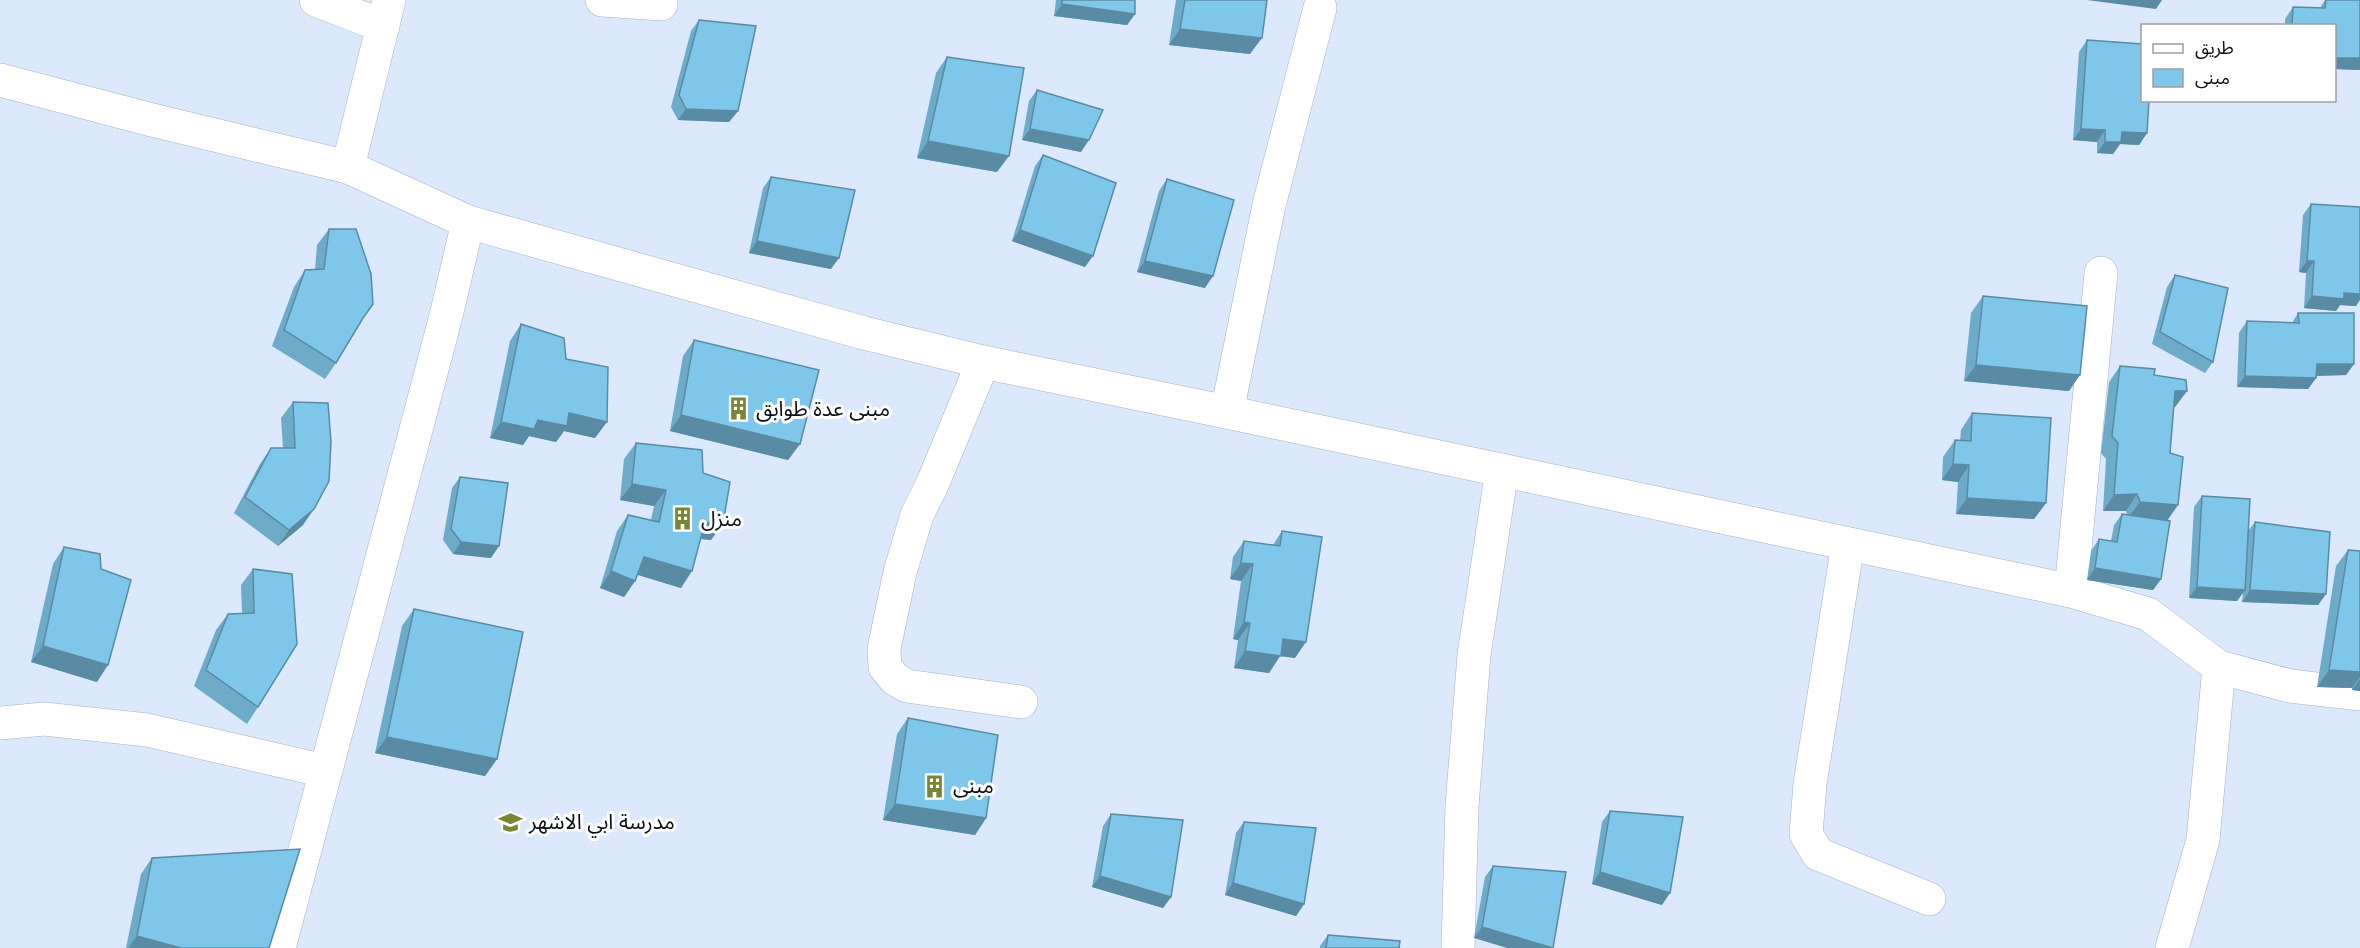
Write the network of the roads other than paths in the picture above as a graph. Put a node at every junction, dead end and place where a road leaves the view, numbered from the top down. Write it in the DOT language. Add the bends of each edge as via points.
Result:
graph roads {
  1 [pos="316,0"];
  2 [pos="602,0"];
  3 [pos="661,4"];
  4 [pos="1320,8"];
  5 [pos="386,13"];
  6 [pos="0,80"];
  7 [pos="348,167"];
  8 [pos="468,222"];
  9 [pos="2101,273"];
  10 [pos="983,362"];
  11 [pos="1227,412"];
  12 [pos="1502,470"];
  13 [pos="1848,544"];
  14 [pos="2071,591"];
  15 [pos="2219,667"];
  16 [pos="2360,694"];
  17 [pos="1021,702"];
  18 [pos="0,723"];
  19 [pos="325,771"];
  20 [pos="1929,899"];
  21 [pos="279,948"];
  22 [pos="1458,948"];
  23 [pos="2172,948"];
  1 -- 5 [label="street"];
  2 -- 3 [label="street"];
  4 -- 11 [label="street" via="1269,205"];
  5 -- 7 [label="street"];
  6 -- 7 [label="street"];
  7 -- 8 [label="street"];
  8 -- 10 [label="street" via="864,333"];
  8 -- 19 [label="street"];
  9 -- 14 [label="street"];
  10 -- 11 [label="street"];
  10 -- 17 [label="street" via="917,515 900,572 884,649 885,667 907,686"];
  11 -- 12 [label="street"];
  12 -- 13 [label="street"];
  12 -- 22 [label="street" via="1474,655 1462,806"];
  13 -- 14 [label="street"];
  13 -- 20 [label="street" via="1810,784 1806,834 1818,854"];
  14 -- 15 [label="street" via="2148,614"];
  15 -- 16 [label="street" via="2290,686"];
  15 -- 23 [label="street" via="2203,840"];
  18 -- 19 [label="street" via="44,719 147,730"];
  19 -- 21 [label="street"];
}
